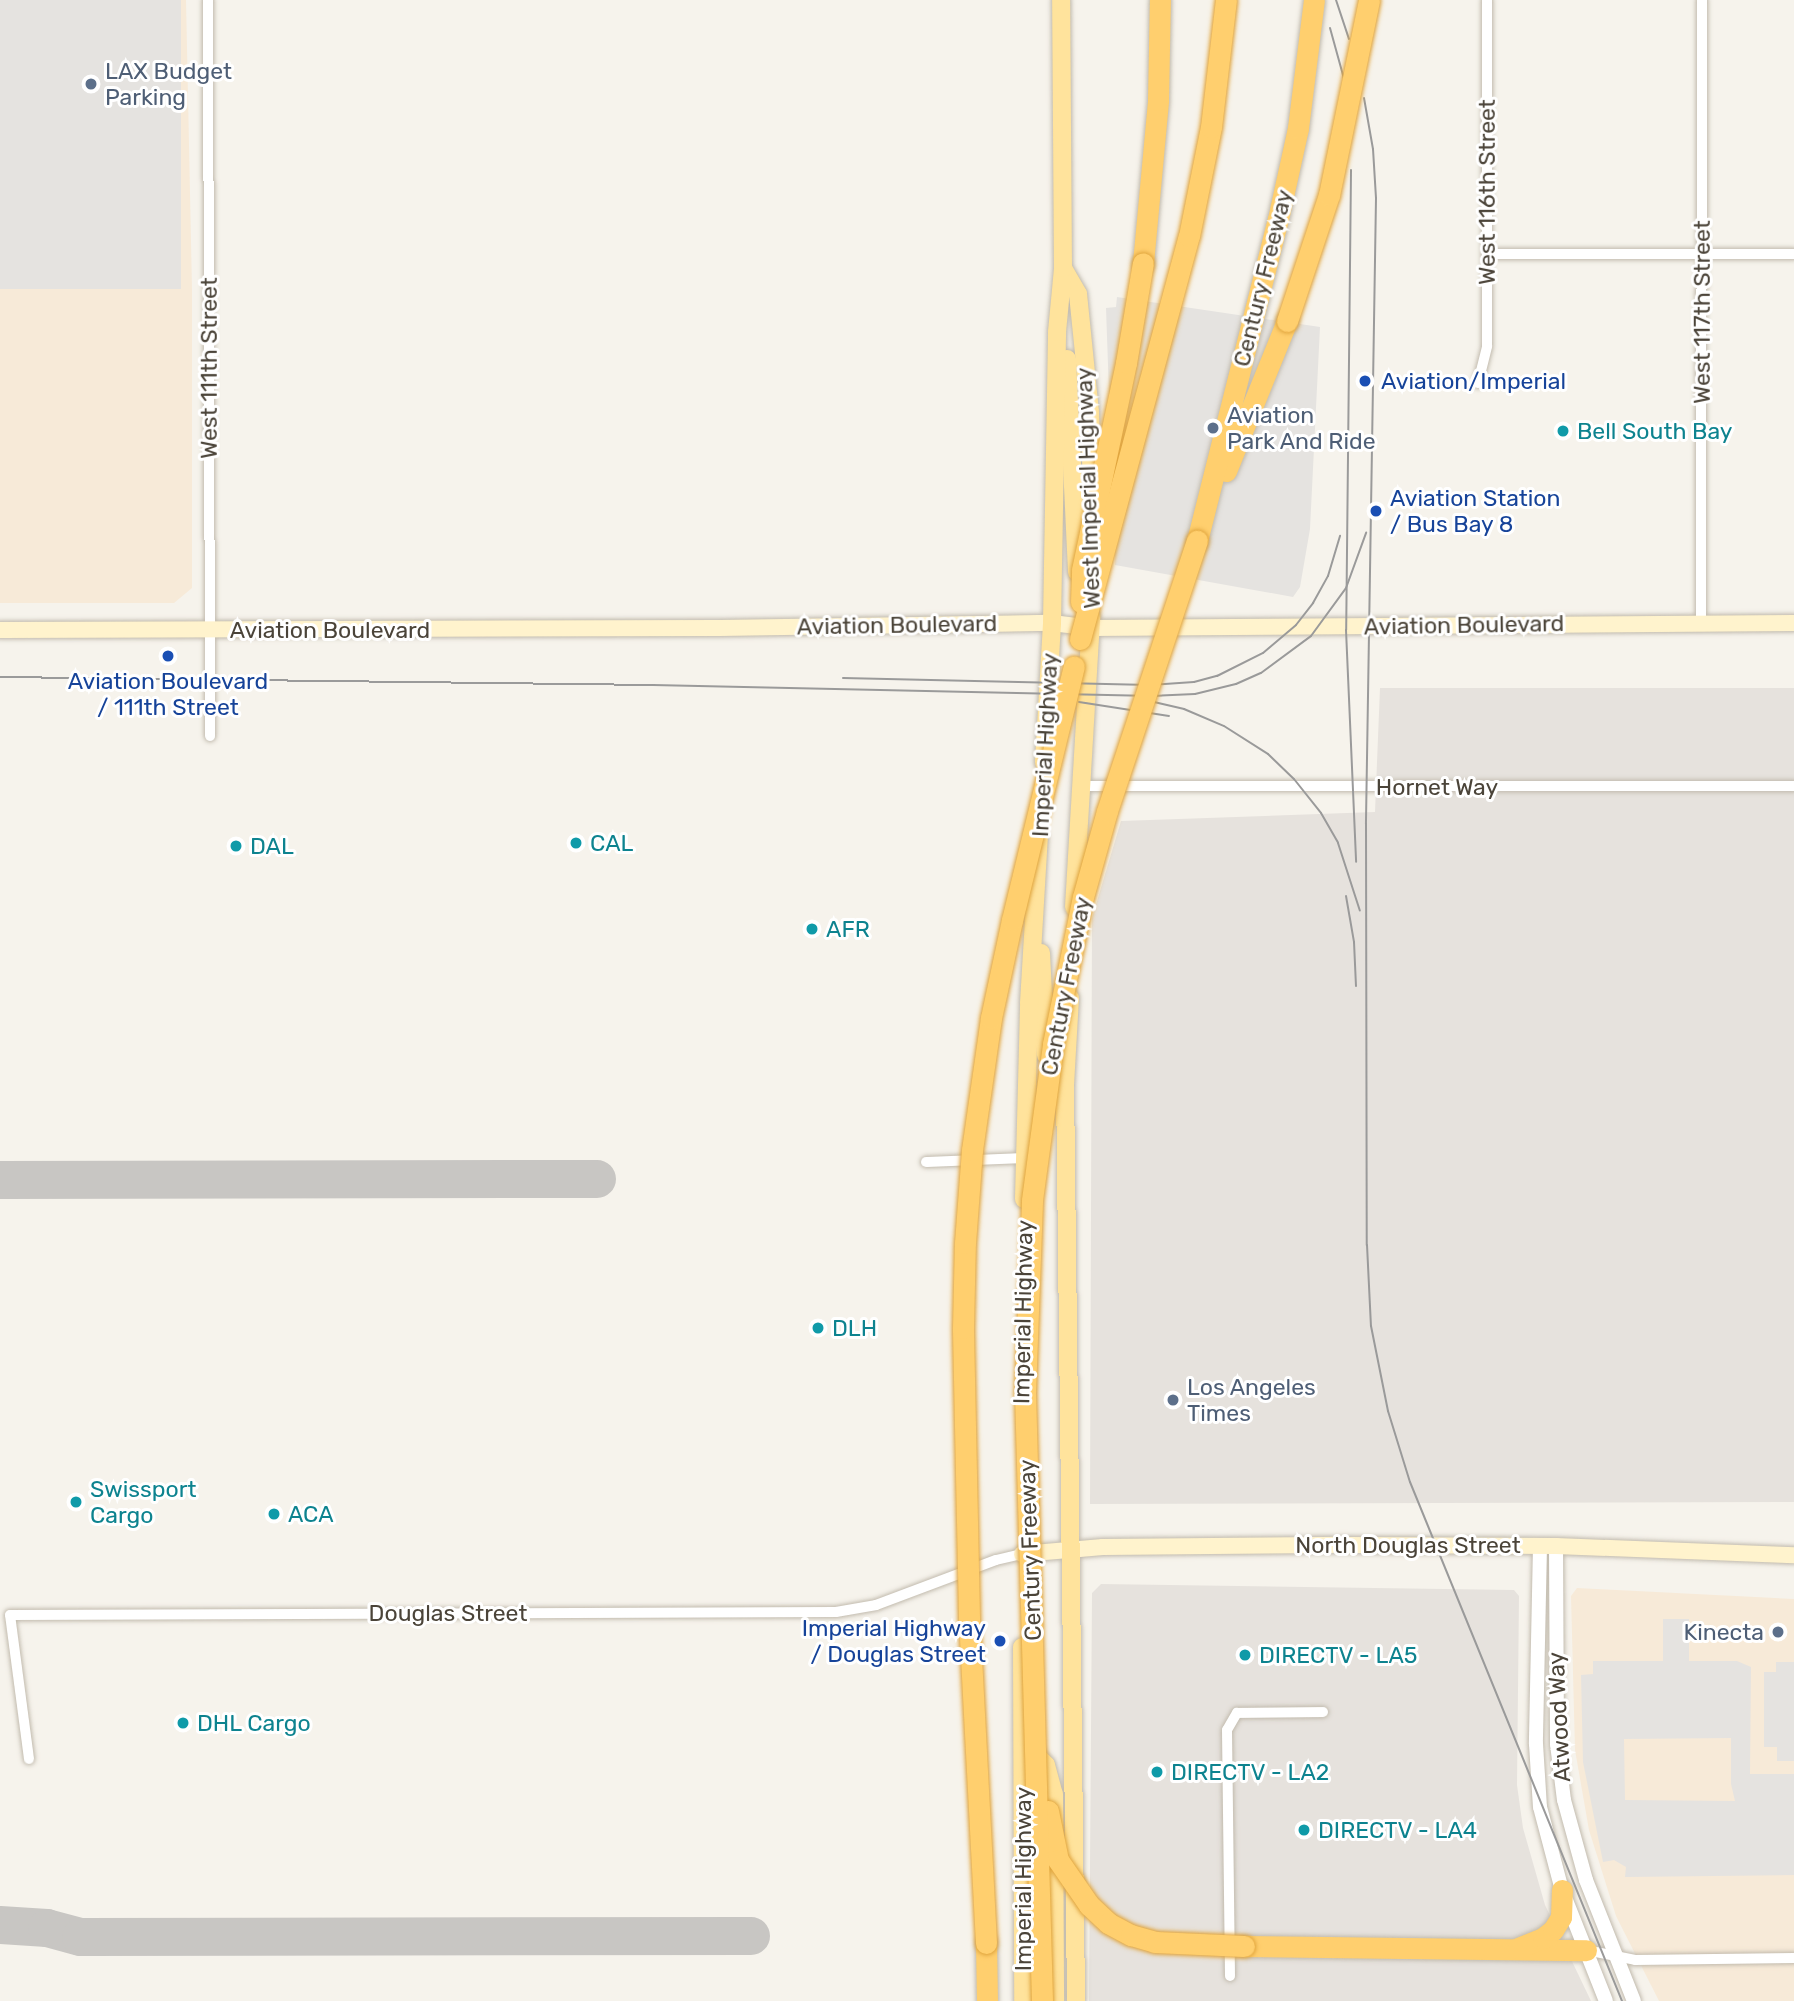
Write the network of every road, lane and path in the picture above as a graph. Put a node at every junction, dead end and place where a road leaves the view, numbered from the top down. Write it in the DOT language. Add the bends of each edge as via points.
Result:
graph roads {
  1 [pos="208,0"];
  2 [pos="1061,0"];
  3 [pos="1160,0"];
  4 [pos="1226,0"];
  5 [pos="1314,0"];
  6 [pos="1369,0"];
  7 [pos="1487,0"];
  8 [pos="1702,0"];
  9 [pos="1488,254"];
  10 [pos="1702,254"];
  11 [pos="1794,254"];
  12 [pos="1063,268"];
  13 [pos="1057,332"];
  14 [pos="1478,383"];
  15 [pos="1197,541"];
  16 [pos="1052,623"];
  17 [pos="1794,623"];
  18 [pos="1701,624"];
  19 [pos="0,631"];
  20 [pos="210,631"];
  21 [pos="1086,633"];
  22 [pos="210,736"];
  23 [pos="1080,786"];
  24 [pos="1794,786"];
  25 [pos="1034,923"];
  26 [pos="1025,1158"];
  27 [pos="926,1162"];
  28 [pos="1066,1165"];
  29 [pos="1539,1546"];
  30 [pos="1556,1546"];
  31 [pos="1071,1548"];
  32 [pos="1021,1554"];
  33 [pos="1794,1555"];
  34 [pos="1323,1712"];
  35 [pos="1036,1723"];
  36 [pos="1023,1744"];
  37 [pos="29,1759"];
  38 [pos="1562,1891"];
  39 [pos="1516,1949"];
  40 [pos="1586,1950"];
  41 [pos="1617,1956"];
  42 [pos="1794,1958"];
  43 [pos="1230,1976"];
  44 [pos="1024,1980"];
  45 [pos="1055,1980"];
  46 [pos="1076,1980"];
  47 [pos="987,2001"];
  48 [pos="1023,2001"];
  49 [pos="1042,2001"];
  50 [pos="1055,2001"];
  51 [pos="1076,2001"];
  52 [pos="1606,2001"];
  53 [pos="1634,2001"];
  1 -- 20 [label="street, West 111th Street"];
  2 -- 12 [label="main road, West Imperial Highway"];
  3 -- 21 [label="highway, bridge" via="1158,100 1143,262 1082,570"];
  4 -- 21 [label="highway, bridge" via="1210,127 1189,236"];
  5 -- 15 [label="highway, Century Freeway" via="1281,206"];
  6 -- 15 [label="highway, bridge" via="1329,195 1287,321"];
  7 -- 9 [label="street, West 116th Street"];
  8 -- 10 [label="street, West 117th Street"];
  9 -- 10 [label="street"];
  9 -- 14 [label="street, West 116th Street" via="1487,346"];
  10 -- 11 [label="street"];
  10 -- 18 [label="street, West 117th Street"];
  12 -- 13 [label="main road, West Imperial Highway"];
  12 -- 21 [label="main road, West Imperial Highway" via="1078,294 1091,453"];
  13 -- 16 [label="main road, West Imperial Highway"];
  13 -- 21 [label="main road" via="1068,360 1079,610"];
  15 -- 35 [label="highway, Century Freeway, bridge" via="1083,897 1042,1117 1032,1200 1025,1393"];
  16 -- 20 [label="main road, Aviation Boulevard"];
  16 -- 21 [label="main road, Aviation Boulevard"];
  16 -- 25 [label="main road, Imperial Highway"];
  17 -- 18 [label="main road, Aviation Boulevard"];
  18 -- 21 [label="main road, Aviation Boulevard"];
  19 -- 20 [label="main road, Aviation Boulevard"];
  20 -- 22 [label="street, West 111th Street"];
  21 -- 23 [label="main road, Imperial Highway"];
  21 -- 47 [label="highway, bridge" via="991,1018 972,1150 965,1243 970,1617"];
  23 -- 24 [label="street, Hornet Way"];
  23 -- 28 [label="main road, Imperial Highway" via="1065,1084"];
  25 -- 26 [label="main road, Imperial Highway"];
  25 -- 28 [label="main road" via="1043,972 1048,1141"];
  26 -- 27 [label="street"];
  26 -- 32 [label="main road, Imperial Highway"];
  28 -- 31 [label="main road, Imperial Highway"];
  29 -- 30 [label="main road, North Douglas Street"];
  29 -- 31 [label="main road, North Douglas Street"];
  29 -- 38 [label="street, Atwood Way" via="1537,1771 1540,1807"];
  30 -- 33 [label="main road, North Douglas Street"];
  30 -- 41 [label="street, Atwood Way" via="1559,1774 1586,1880"];
  31 -- 32 [label="main road, North Douglas Street"];
  31 -- 46 [label="main road, Imperial Highway"];
  32 -- 36 [label="main road, Imperial Highway"];
  32 -- 37 [label="street, Douglas Street" via="876,1605 836,1612 10,1615"];
  34 -- 43 [label="street" via="1237,1713 1227,1730"];
  35 -- 39 [label="highway, bridge" via="1058,1860 1089,1905 1108,1923 1131,1935 1191,1946"];
  35 -- 49 [label="highway, Century Freeway, bridge"];
  36 -- 44 [label="main road, Imperial Highway"];
  36 -- 45 [label="main road" via="1046,1765 1054,1794"];
  38 -- 39 [label="highway" via="1561,1917 1553,1930"];
  38 -- 40 [label="street, Atwood Way"];
  39 -- 40 [label="highway"];
  40 -- 41 [label="street"];
  40 -- 52 [label="street, Atwood Way"];
  41 -- 42 [label="street" via="1635,1960"];
  41 -- 53 [label="street, Atwood Way"];
  44 -- 45 [label="street"];
  44 -- 48 [label="main road, Imperial Highway"];
  45 -- 46 [label="street"];
  45 -- 50 [label="main road"];
  46 -- 51 [label="main road, Imperial Highway"];
}
